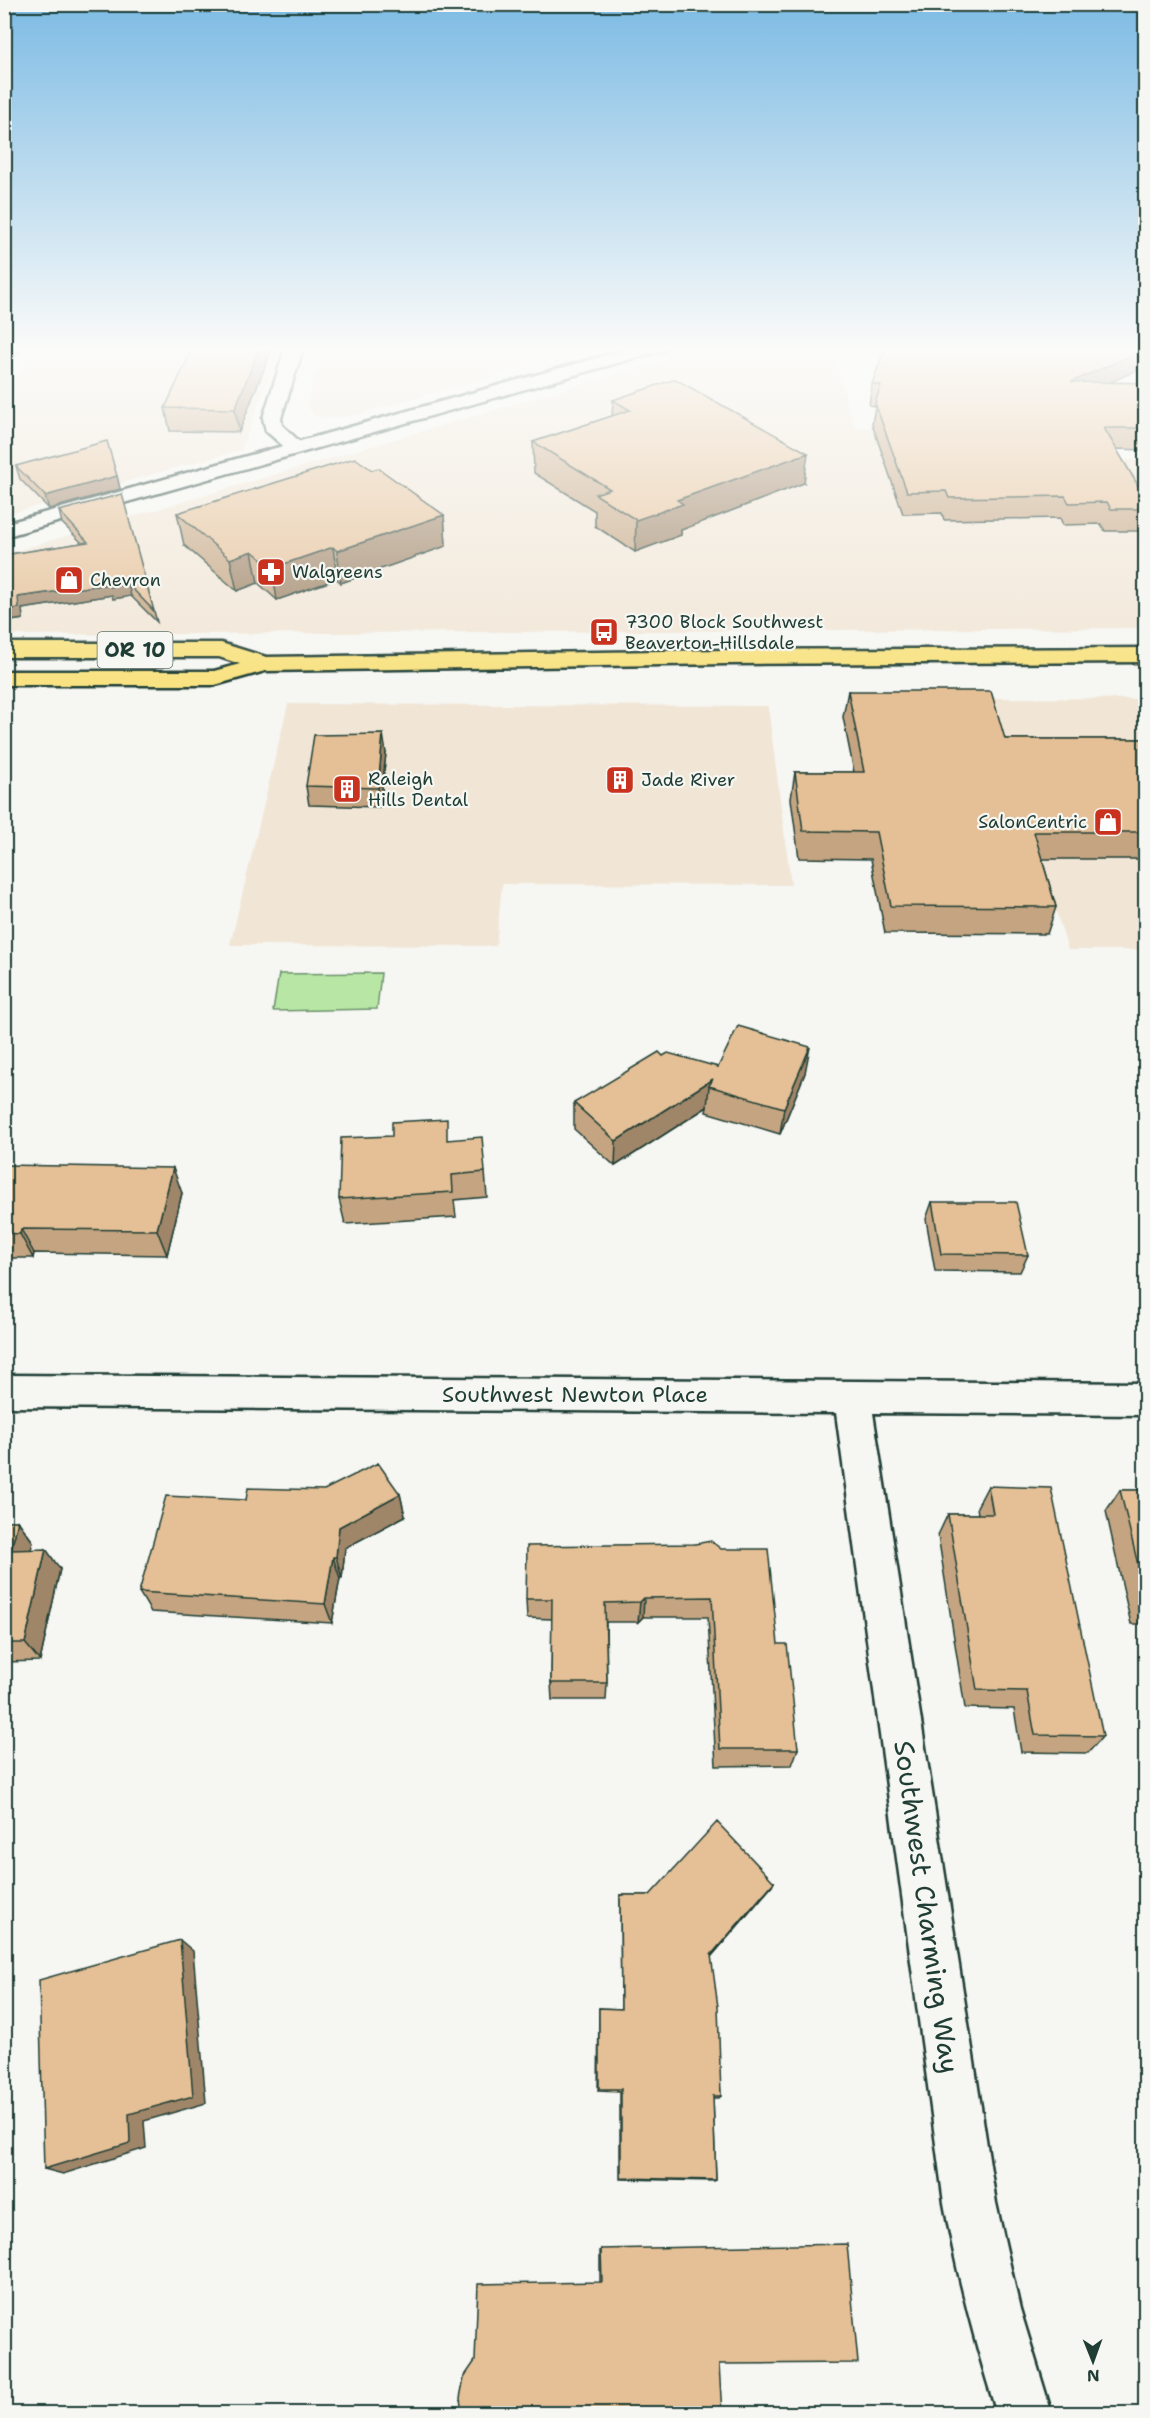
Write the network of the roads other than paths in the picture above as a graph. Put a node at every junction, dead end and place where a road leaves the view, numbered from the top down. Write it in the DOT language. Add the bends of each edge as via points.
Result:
graph roads {
  1 [pos="255,459"];
  2 [pos="4,531"];
  3 [pos="4,650"];
  4 [pos="1146,655"];
  5 [pos="264,664"];
  6 [pos="4,678"];
  7 [pos="4,1391"];
  8 [pos="852,1396"];
  9 [pos="1146,1399"];
  10 [pos="1025,2414"];
  1 -- 2 [label="street"];
  3 -- 5 [label="main road, OR 10" via="221,650"];
  4 -- 5 [label="main road, OR 10"];
  5 -- 6 [label="main road, OR 10" via="215,678"];
  7 -- 8 [label="street, Southwest Newton Place"];
  8 -- 9 [label="street, Southwest Newton Place"];
  8 -- 10 [label="street, Southwest Charming Way" via="970,2203 983,2273"];
}
